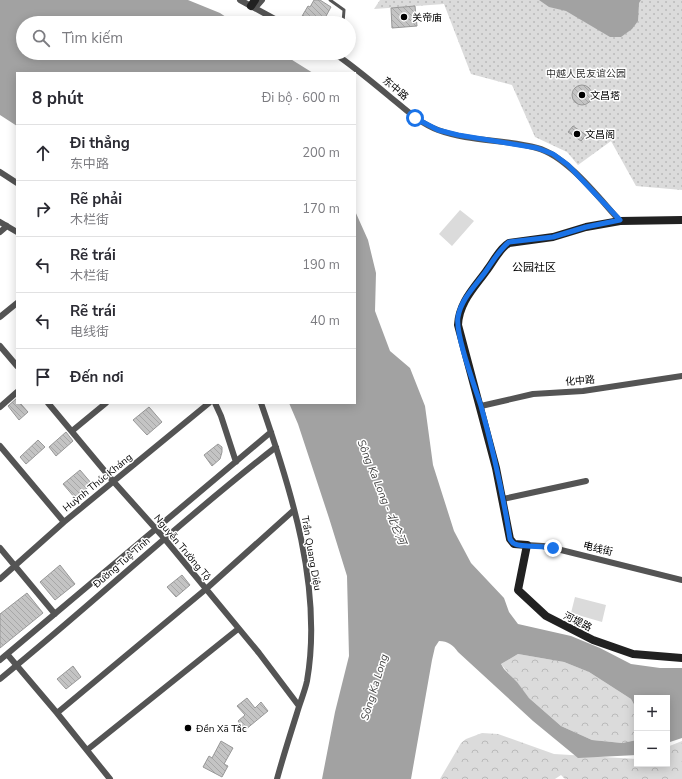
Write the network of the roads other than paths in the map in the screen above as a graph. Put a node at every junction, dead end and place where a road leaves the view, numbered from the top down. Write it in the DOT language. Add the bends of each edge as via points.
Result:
graph roads {
  1 [pos="240,0"];
  2 [pos="262,0"];
  3 [pos="330,0"];
  4 [pos="254,5"];
  5 [pos="271,16"];
  6 [pos="344,16"];
  7 [pos="343,60"];
  8 [pos="0,172"];
  9 [pos="16,182"];
  10 [pos="620,220"];
  11 [pos="682,220"];
  12 [pos="0,222"];
  13 [pos="7,226"];
  14 [pos="16,231"];
  15 [pos="0,232"];
  16 [pos="16,304"];
  17 [pos="0,317"];
  18 [pos="0,346"];
  19 [pos="16,365"];
  20 [pos="682,376"];
  21 [pos="16,393"];
  22 [pos="49,404"];
  23 [pos="105,404"];
  24 [pos="208,404"];
  25 [pos="215,404"];
  26 [pos="261,404"];
  27 [pos="481,406"];
  28 [pos="0,407"];
  29 [pos="72,431"];
  30 [pos="272,432"];
  31 [pos="0,446"];
  32 [pos="276,447"];
  33 [pos="236,462"];
  34 [pos="113,481"];
  35 [pos="586,481"];
  36 [pos="503,499"];
  37 [pos="294,510"];
  38 [pos="64,522"];
  39 [pos="156,529"];
  40 [pos="164,538"];
  41 [pos="527,545"];
  42 [pos="0,548"];
  43 [pos="15,566"];
  44 [pos="0,579"];
  45 [pos="682,580"];
  46 [pos="206,589"];
  47 [pos="55,614"];
  48 [pos="238,628"];
  49 [pos="7,654"];
  50 [pos="682,658"];
  51 [pos="0,660"];
  52 [pos="17,665"];
  53 [pos="0,678"];
  54 [pos="299,706"];
  55 [pos="57,713"];
  56 [pos="87,750"];
  57 [pos="110,779"];
  58 [pos="277,779"];
  1 -- 4 [label="street"];
  2 -- 4 [label="street"];
  3 -- 6 [label="lane" via="344,10"];
  4 -- 5 [label="street"];
  7 -- 10 [label="street, 东中路" via="415,118 438,130 537,148 553,154 568,165"];
  8 -- 9 [label="street"];
  10 -- 11 [label="street"];
  10 -- 27 [label="street" via="553,237 509,242 473,286 462,305 458,325"];
  12 -- 13 [label="street"];
  13 -- 14 [label="street"];
  13 -- 15 [label="street"];
  16 -- 17 [label="street"];
  18 -- 19 [label="street"];
  20 -- 27 [label="street, 化中路" via="584,391 534,394"];
  21 -- 28 [label="street"];
  22 -- 29 [label="street, Nguyễn Trường Tộ"];
  23 -- 29 [label="street"];
  24 -- 34 [label="street, Huỳnh Thúc Kháng"];
  25 -- 33 [label="street"];
  26 -- 30 [label="street, Trần Quang Diệu"];
  27 -- 36 [label="street"];
  29 -- 34 [label="street, Nguyễn Trường Tộ"];
  30 -- 32 [label="street, Trần Quang Diệu"];
  30 -- 33 [label="street, Đường Tuệ Tĩnh"];
  31 -- 38 [label="street"];
  32 -- 37 [label="street, Trần Quang Diệu"];
  32 -- 40 [label="street, Đường Tuệ Tĩnh"];
  33 -- 39 [label="street, Đường Tuệ Tĩnh"];
  34 -- 38 [label="street, Huỳnh Thúc Kháng"];
  34 -- 39 [label="street, Nguyễn Trường Tộ"];
  35 -- 36 [label="street"];
  36 -- 41 [label="street, 电线街" via="510,539 514,544"];
  37 -- 46 [label="street"];
  37 -- 54 [label="street, Trần Quang Diệu" via="310,589 311,616 311,650 307,682"];
  38 -- 43 [label="street, Huỳnh Thúc Kháng"];
  39 -- 40 [label="street, Nguyễn Trường Tộ"];
  39 -- 47 [label="street, Đường Tuệ Tĩnh"];
  40 -- 46 [label="street, Nguyễn Trường Tộ"];
  40 -- 52 [label="street, Đường Tuệ Tĩnh"];
  41 -- 45 [label="street, 电线街" via="553,548"];
  41 -- 50 [label="street, 河堤路" via="518,590 546,616 593,640 633,654"];
  42 -- 43 [label="street"];
  43 -- 44 [label="street, Huỳnh Thúc Kháng"];
  43 -- 47 [label="street"];
  46 -- 48 [label="street, Nguyễn Trường Tộ"];
  46 -- 55 [label="street"];
  47 -- 49 [label="street, Đường Tuệ Tĩnh"];
  48 -- 54 [label="street, Nguyễn Trường Tộ"];
  48 -- 56 [label="street"];
  49 -- 51 [label="street, Đường Tuệ Tĩnh"];
  49 -- 52 [label="street"];
  52 -- 53 [label="street, Đường Tuệ Tĩnh"];
  52 -- 55 [label="street"];
  54 -- 58 [label="street, Trần Quang Diệu"];
  55 -- 56 [label="street"];
  56 -- 57 [label="street"];
}
